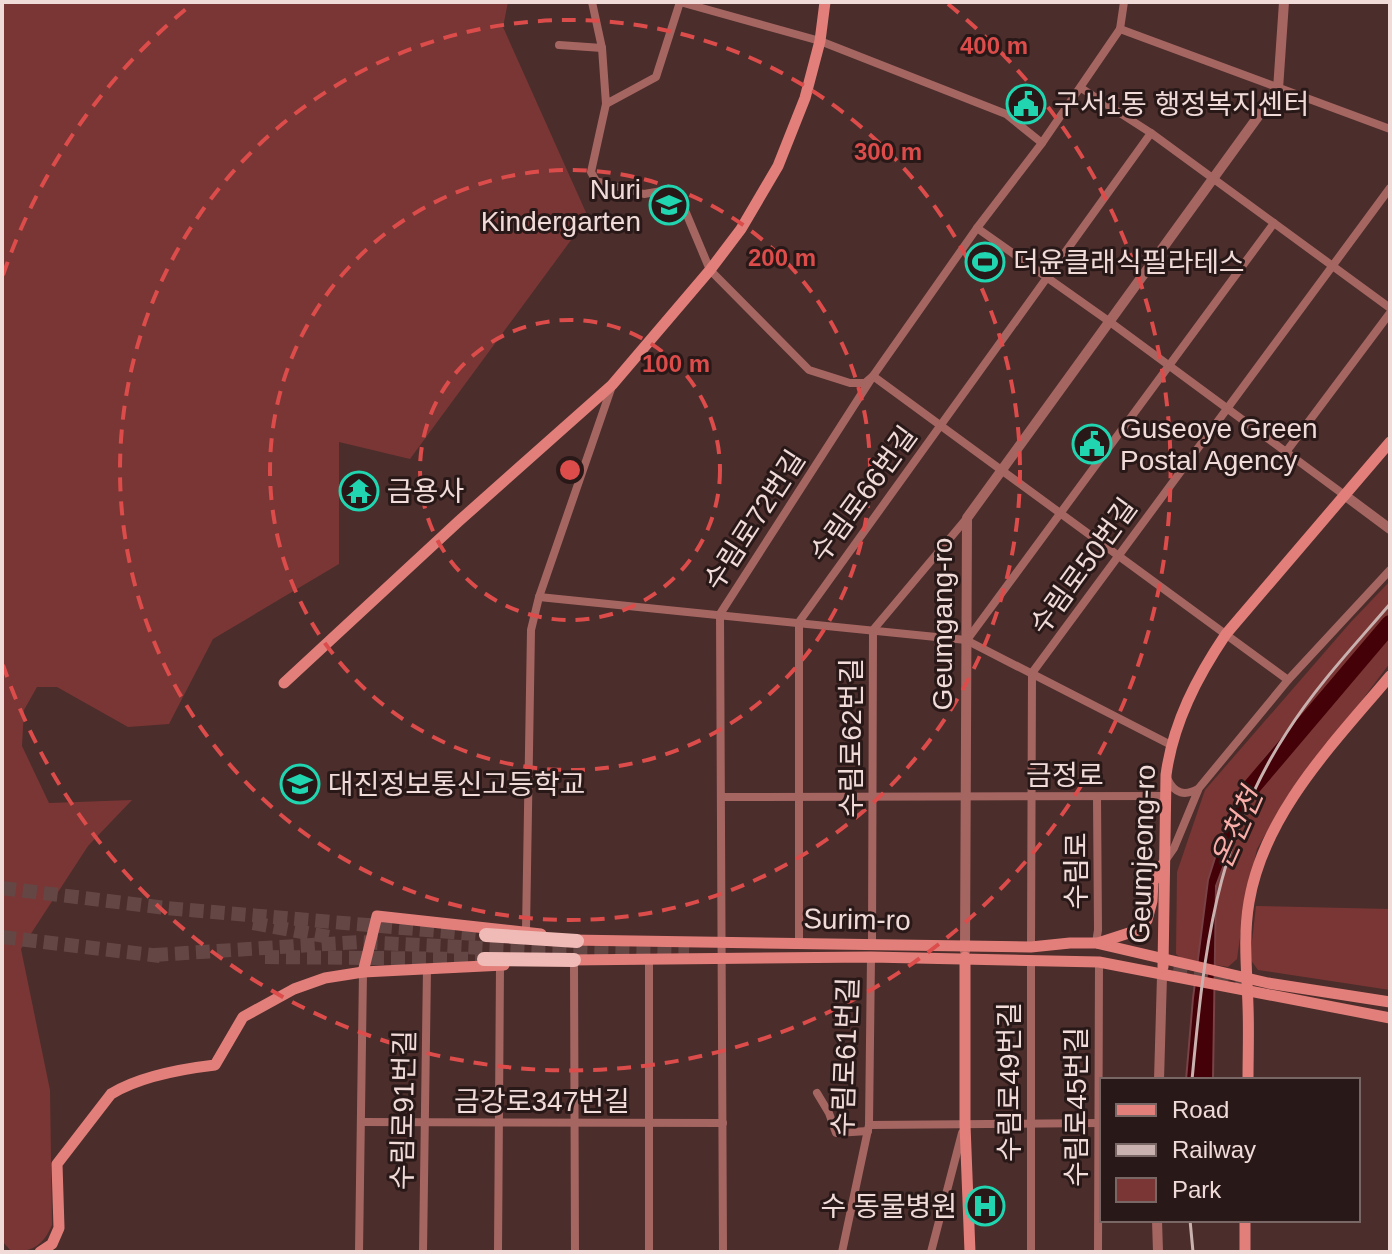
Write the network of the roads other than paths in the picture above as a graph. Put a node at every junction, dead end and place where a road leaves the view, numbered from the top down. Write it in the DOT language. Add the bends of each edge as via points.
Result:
graph roads {
  1 [pos="592,2"];
  2 [pos="680,2"];
  3 [pos="825,2"];
  4 [pos="1124,2"];
  5 [pos="1284,2"];
  6 [pos="1120,29"];
  7 [pos="820,41"];
  8 [pos="559,45"];
  9 [pos="602,48"];
  10 [pos="1081,88"];
  11 [pos="1278,89"];
  12 [pos="606,104"];
  13 [pos="1390,129"];
  14 [pos="1151,133"];
  15 [pos="1042,143"];
  16 [pos="1214,179"];
  17 [pos="1390,188"];
  18 [pos="1274,223"];
  19 [pos="977,228"];
  20 [pos="1332,266"];
  21 [pos="710,270"];
  22 [pos="1047,277"];
  23 [pos="1390,310"];
  24 [pos="1110,322"];
  25 [pos="1169,366"];
  26 [pos="873,376"];
  27 [pos="612,385"];
  28 [pos="1227,409"];
  29 [pos="940,425"];
  30 [pos="1390,442"];
  31 [pos="1286,452"];
  32 [pos="1002,468"];
  33 [pos="1343,494"];
  34 [pos="1062,513"];
  35 [pos="967,518"];
  36 [pos="1390,529"];
  37 [pos="1119,555"];
  38 [pos="1390,570"];
  39 [pos="539,597"];
  40 [pos="720,614"];
  41 [pos="799,622"];
  42 [pos="873,630"];
  43 [pos="1226,634"];
  44 [pos="966,640"];
  45 [pos="1032,673"];
  46 [pos="1390,676"];
  47 [pos="1288,680"];
  48 [pos="284,683"];
  49 [pos="1171,745"];
  50 [pos="1166,775"];
  51 [pos="1199,788"];
  52 [pos="1164,796"];
  53 [pos="721,797"];
  54 [pos="798,797"];
  55 [pos="872,797"];
  56 [pos="966,797"];
  57 [pos="1031,797"];
  58 [pos="1097,797"];
  59 [pos="1163,864"];
  60 [pos="523,934"];
  61 [pos="486,935"];
  62 [pos="577,941"];
  63 [pos="799,942"];
  64 [pos="722,943"];
  65 [pos="872,943"];
  66 [pos="1096,943"];
  67 [pos="965,944"];
  68 [pos="1031,947"];
  69 [pos="871,957"];
  70 [pos="965,957"];
  71 [pos="649,958"];
  72 [pos="722,958"];
  73 [pos="484,959"];
  74 [pos="574,960"];
  75 [pos="1031,961"];
  76 [pos="1163,961"];
  77 [pos="1099,962"];
  78 [pos="500,966"];
  79 [pos="427,968"];
  80 [pos="363,972"];
  81 [pos="1162,976"];
  82 [pos="1242,978"];
  83 [pos="1243,991"];
  84 [pos="1390,1002"];
  85 [pos="1390,1018"];
  86 [pos="1159,1078"];
  87 [pos="1248,1078"];
  88 [pos="817,1093"];
  89 [pos="361,1122"];
  90 [pos="424,1122"];
  91 [pos="498,1122"];
  92 [pos="575,1123"];
  93 [pos="648,1123"];
  94 [pos="723,1123"];
  95 [pos="1100,1123"];
  96 [pos="965,1125"];
  97 [pos="1031,1125"];
  98 [pos="868,1128"];
  99 [pos="1157,1222"];
  100 [pos="1245,1222"];
  101 [pos="40,1252"];
  102 [pos="359,1252"];
  103 [pos="423,1252"];
  104 [pos="498,1252"];
  105 [pos="575,1252"];
  106 [pos="649,1252"];
  107 [pos="723,1252"];
  108 [pos="842,1252"];
  109 [pos="931,1252"];
  110 [pos="970,1252"];
  111 [pos="1031,1252"];
  112 [pos="1098,1252"];
  113 [pos="1158,1252"];
  114 [pos="1245,1252"];
  1 -- 9 [label="street"];
  2 -- 7 [label="street"];
  2 -- 12 [label="street" via="656,77"];
  3 -- 7 [label="main road"];
  4 -- 6 [label="street, 수림로72번길"];
  5 -- 11 [label="street"];
  6 -- 10 [label="street, 수림로72번길"];
  6 -- 11 [label="street"];
  7 -- 15 [label="street" via="1006,114"];
  7 -- 21 [label="main road" via="778,166"];
  8 -- 9 [label="street"];
  9 -- 12 [label="street"];
  10 -- 14 [label="street"];
  10 -- 15 [label="street, 수림로72번길"];
  11 -- 13 [label="street"];
  11 -- 16 [label="street, Geumgang-ro"];
  12 -- 21 [label="street" via="591,172 596,181 644,194 662,191 679,196"];
  14 -- 16 [label="street"];
  14 -- 22 [label="street, 수림로66번길"];
  15 -- 19 [label="street, 수림로72번길"];
  16 -- 18 [label="street"];
  16 -- 24 [label="street, Geumgang-ro"];
  17 -- 20 [label="street, 수림로50번길"];
  18 -- 20 [label="street"];
  18 -- 25 [label="street"];
  19 -- 22 [label="street"];
  19 -- 26 [label="street, 수림로72번길"];
  20 -- 23 [label="street"];
  20 -- 28 [label="street, 수림로50번길"];
  21 -- 26 [label="street" via="809,370 850,383 865,383"];
  21 -- 27 [label="main road"];
  22 -- 24 [label="street"];
  22 -- 29 [label="street, 수림로66번길"];
  23 -- 31 [label="street"];
  24 -- 25 [label="street"];
  24 -- 32 [label="street, Geumgang-ro"];
  25 -- 28 [label="street"];
  25 -- 34 [label="street"];
  26 -- 29 [label="street"];
  26 -- 40 [label="street, 수림로72번길"];
  27 -- 39 [label="street"];
  27 -- 48 [label="main road"];
  28 -- 31 [label="street"];
  28 -- 37 [label="street, 수림로50번길"];
  29 -- 32 [label="street"];
  29 -- 41 [label="street, 수림로66번길"];
  30 -- 33 [label="main road, Geumjeong-ro"];
  31 -- 33 [label="street"];
  32 -- 34 [label="street"];
  32 -- 35 [label="street, Geumgang-ro"];
  33 -- 36 [label="street"];
  33 -- 43 [label="main road, Geumjeong-ro"];
  34 -- 37 [label="street"];
  34 -- 44 [label="street"];
  35 -- 42 [label="street, 수림로62번길"];
  35 -- 44 [label="street, Geumgang-ro"];
  37 -- 43 [label="street"];
  37 -- 45 [label="street, 수림로50번길"];
  38 -- 47 [label="street"];
  39 -- 40 [label="street"];
  39 -- 60 [label="street" via="531,630"];
  40 -- 41 [label="street"];
  40 -- 53 [label="street, 수림로72번길"];
  41 -- 42 [label="street"];
  41 -- 54 [label="street"];
  42 -- 44 [label="street"];
  42 -- 55 [label="street, 수림로62번길"];
  43 -- 47 [label="street"];
  43 -- 49 [label="main road, Geumjeong-ro" via="1203,668"];
  44 -- 45 [label="street"];
  44 -- 56 [label="street, Geumgang-ro"];
  45 -- 49 [label="street"];
  45 -- 57 [label="street, 수림로50번길"];
  46 -- 82 [label="main road" via="1288,805 1263,849 1249,903"];
  47 -- 51 [label="street"];
  49 -- 50 [label="main road, Geumjeong-ro"];
  50 -- 51 [label="street" via="1179,793"];
  50 -- 52 [label="main road, Geumjeong-ro"];
  51 -- 59 [label="street"];
  52 -- 58 [label="street, 금정로"];
  52 -- 59 [label="main road, Geumjeong-ro"];
  53 -- 54 [label="street, 금정로"];
  53 -- 64 [label="street, 수림로72번길"];
  54 -- 55 [label="street, 금정로"];
  54 -- 63 [label="street"];
  55 -- 56 [label="street, 금정로"];
  55 -- 65 [label="street, 수림로62번길"];
  56 -- 57 [label="street, 금정로"];
  56 -- 67 [label="street, Geumgang-ro"];
  57 -- 58 [label="street, 금정로"];
  57 -- 68 [label="street, 수림로50번길"];
  58 -- 66 [label="street, 수림로"];
  59 -- 66 [label="main road" via="1153,882 1147,920 1138,930"];
  59 -- 76 [label="main road, Geumjeong-ro"];
  60 -- 61 [label="highway"];
  60 -- 62 [label="highway"];
  60 -- 80 [label="main road" via="377,916"];
  62 -- 64 [label="main road, Surim-ro"];
  63 -- 64 [label="main road, Surim-ro"];
  63 -- 65 [label="main road, Surim-ro"];
  64 -- 72 [label="street, 수림로72번길"];
  65 -- 67 [label="main road, Surim-ro"];
  66 -- 68 [label="main road, Surim-ro"];
  66 -- 76 [label="main road, Surim-ro"];
  67 -- 68 [label="main road, Surim-ro"];
  67 -- 70 [label="street, Geumgang-ro"];
  69 -- 70 [label="main road, Surim-ro"];
  69 -- 72 [label="main road, Surim-ro"];
  69 -- 98 [label="street, 수림로61번길"];
  70 -- 75 [label="main road, Surim-ro"];
  70 -- 96 [label="main road, Geumgang-ro"];
  71 -- 72 [label="main road, Surim-ro"];
  71 -- 74 [label="main road, Surim-ro"];
  71 -- 93 [label="street"];
  72 -- 94 [label="street, 수림로72번길"];
  73 -- 74 [label="highway"];
  74 -- 78 [label="main road, Surim-ro"];
  74 -- 92 [label="street"];
  75 -- 77 [label="main road, Surim-ro"];
  75 -- 97 [label="street, 수림로49번길"];
  76 -- 81 [label="main road, Geumjeong-ro"];
  76 -- 82 [label="main road, Surim-ro"];
  77 -- 81 [label="main road, Surim-ro"];
  77 -- 95 [label="street, 수림로45번길"];
  78 -- 79 [label="main road, Surim-ro"];
  78 -- 91 [label="street"];
  79 -- 80 [label="main road, Surim-ro"];
  79 -- 90 [label="street, 수림로91번길"];
  80 -- 89 [label="street"];
  80 -- 101 [label="main road, Surim-ro" via="294,989 243,1017 215,1065 123,1086 111,1094 57,1164 59,1228 52,1244"];
  81 -- 83 [label="main road, Surim-ro"];
  81 -- 86 [label="street, Geumjeong-ro"];
  82 -- 83 [label="main road"];
  82 -- 84 [label="main road, Surim-ro"];
  83 -- 85 [label="main road, Surim-ro"];
  83 -- 87 [label="main road"];
  88 -- 98 [label="street" via="836,1133"];
  89 -- 90 [label="street, 금강로347번길"];
  89 -- 102 [label="street"];
  90 -- 91 [label="street, 금강로347번길"];
  90 -- 103 [label="street, 수림로91번길"];
  91 -- 92 [label="street, 금강로347번길"];
  91 -- 104 [label="street"];
  92 -- 93 [label="street, 금강로347번길"];
  92 -- 105 [label="street"];
  93 -- 94 [label="street, 금강로347번길"];
  93 -- 106 [label="street"];
  94 -- 107 [label="street, 수림로72번길"];
  95 -- 97 [label="street"];
  95 -- 112 [label="street, 수림로45번길"];
  96 -- 97 [label="street"];
  96 -- 98 [label="street"];
  96 -- 109 [label="street"];
  96 -- 110 [label="main road, Geumgang-ro"];
  97 -- 111 [label="street, 수림로49번길"];
  98 -- 108 [label="street, 수림로61번길"];
  99 -- 113 [label="street"];
  100 -- 114 [label="main road"];
}
